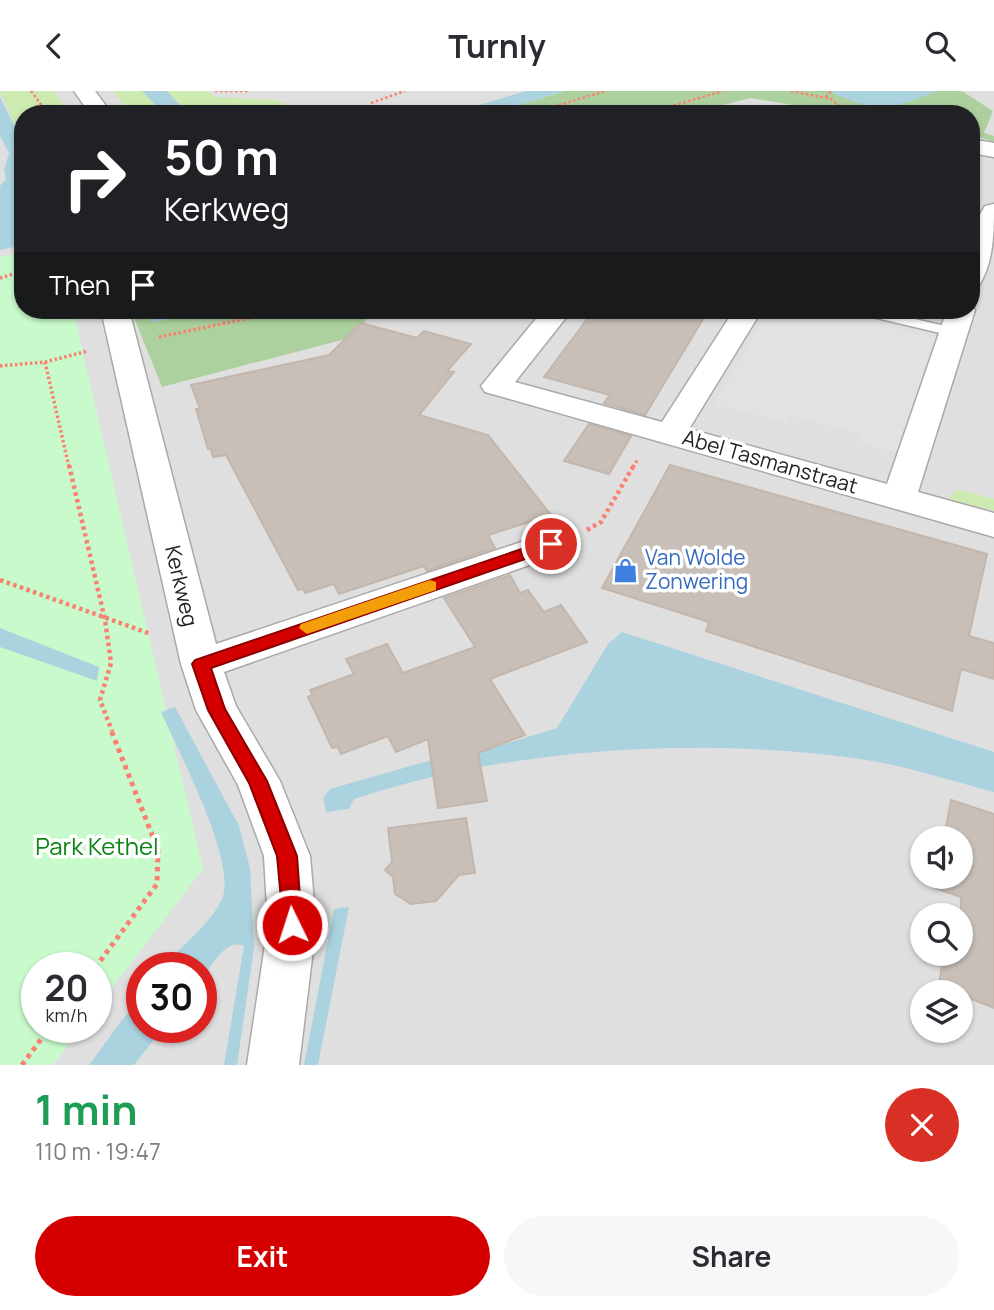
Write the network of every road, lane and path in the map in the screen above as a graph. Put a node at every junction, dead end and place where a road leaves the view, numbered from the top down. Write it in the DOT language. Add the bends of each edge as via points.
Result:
graph roads {
  1 [pos="215,91"];
  2 [pos="248,91"];
  3 [pos="394,91"];
  4 [pos="405,91"];
  5 [pos="605,91"];
  6 [pos="723,91"];
  7 [pos="791,91"];
  8 [pos="831,91"];
  9 [pos="398,93"];
  10 [pos="826,97"];
  11 [pos="371,103"];
  12 [pos="559,105"];
  13 [pos="676,105"];
  14 [pos="842,105"];
  15 [pos="994,211"];
  16 [pos="980,252"];
  17 [pos="118,319"];
  18 [pos="244,319"];
  19 [pos="551,319"];
  20 [pos="742,319"];
  21 [pos="939,319"];
  22 [pos="957,321"];
  23 [pos="125,344"];
  24 [pos="0,366"];
  25 [pos="670,434"];
  26 [pos="899,499"];
  27 [pos="994,525"];
  28 [pos="551,544"];
  29 [pos="0,580"];
  30 [pos="105,621"];
  31 [pos="201,664"];
  32 [pos="107,952"];
  33 [pos="38,1043"];
  34 [pos="22,1065"];
  35 [pos="273,1065"];
  1 -- 2 [label="path"];
  3 -- 9 [label="path"];
  4 -- 9 [label="path"];
  5 -- 12 [label="path"];
  6 -- 13 [label="path"];
  7 -- 10 [label="path"];
  8 -- 10 [label="path"];
  9 -- 11 [label="path"];
  10 -- 14 [label="path"];
  15 -- 16 [label="street"];
  17 -- 23 [label="street, Kerkweg"];
  18 -- 23 [label="path"];
  19 -- 25 [label="street" via="496,387"];
  20 -- 25 [label="street"];
  21 -- 22 [label="lane"];
  22 -- 26 [label="street"];
  23 -- 31 [label="street, Kerkweg"];
  24 -- 30 [label="path" via="45,362"];
  25 -- 26 [label="street, Abel Tasmanstraat"];
  25 -- 28 [label="path, Abel Tasmanstraat" via="646,444 601,522"];
  26 -- 27 [label="street, Abel Tasmanstraat"];
  28 -- 31 [label="street"];
  29 -- 30 [label="path"];
  30 -- 32 [label="path" via="111,663 100,700 159,850 157,884"];
  31 -- 35 [label="street, Kerkweg" via="217,710 258,781 287,856 292,925"];
  33 -- 34 [label="path"];
}
